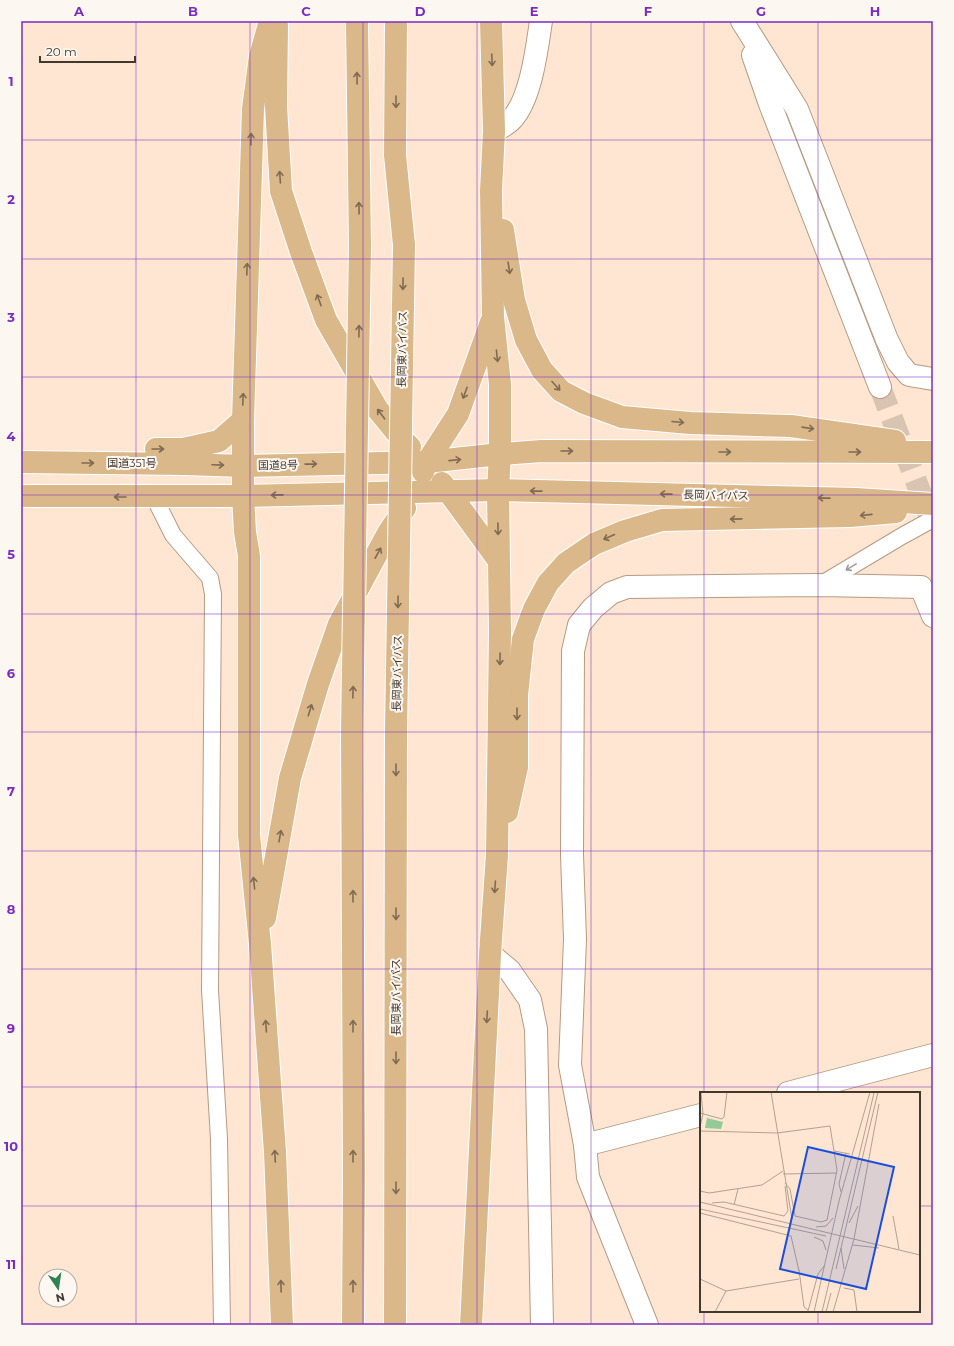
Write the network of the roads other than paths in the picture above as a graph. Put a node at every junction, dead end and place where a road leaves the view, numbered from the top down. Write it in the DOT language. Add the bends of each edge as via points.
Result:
graph roads {
  1 [pos="270,21"];
  2 [pos="278,21"];
  3 [pos="357,21"];
  4 [pos="396,21"];
  5 [pos="491,21"];
  6 [pos="540,21"];
  7 [pos="742,21"];
  8 [pos="494,131"];
  9 [pos="493,317"];
  10 [pos="933,378"];
  11 [pos="880,387"];
  12 [pos="243,420"];
  13 [pos="933,446"];
  14 [pos="933,452"];
  15 [pos="21,454"];
  16 [pos="500,454"];
  17 [pos="21,462"];
  18 [pos="427,462"];
  19 [pos="244,466"];
  20 [pos="407,486"];
  21 [pos="498,490"];
  22 [pos="449,491"];
  23 [pos="21,496"];
  24 [pos="243,496"];
  25 [pos="154,497"];
  26 [pos="933,504"];
  27 [pos="933,508"];
  28 [pos="933,519"];
  29 [pos="499,561"];
  30 [pos="820,585"];
  31 [pos="933,616"];
  32 [pos="497,856"];
  33 [pos="260,944"];
  34 [pos="490,954"];
  35 [pos="933,1055"];
  36 [pos="537,1064"];
  37 [pos="570,1065"];
  38 [pos="792,1092"];
  39 [pos="700,1115"];
  40 [pos="585,1145"];
  41 [pos="222,1325"];
  42 [pos="282,1325"];
  43 [pos="353,1325"];
  44 [pos="395,1325"];
  45 [pos="471,1325"];
  46 [pos="542,1325"];
  47 [pos="647,1325"];
  12 -- 1 [label="highway, one-way" via="253,109 260,56"];
  18 -- 2 [label="highway, one-way" via="401,438 378,410 326,320 301,252 281,192 276,106"];
  43 -- 3 [label="highway, one-way, bridge" via="352,731 360,247"];
  4 -- 20 [label="highway, 長岡東バイパス, one-way, bridge" via="395,155 404,245"];
  5 -- 8 [label="highway, one-way"];
  6 -- 8 [label="street" via="530,82 522,106 512,120"];
  7 -- 10 [label="street" via="798,109 886,340 909,375"];
  7 -- 11 [label="street" via="770,104"];
  8 -- 9 [label="highway" via="491,191"];
  8 -- 13 [label="highway, one-way" via="502,224 514,300 526,340 542,370 561,391 584,404 622,417 690,423 791,426"];
  9 -- 16 [label="highway, one-way" via="500,384"];
  9 -- 18 [label="highway, one-way" via="458,414"];
  15 -- 12 [label="highway, one-way" via="68,449 183,449 219,441"];
  12 -- 19 [label="highway"];
  16 -- 14 [label="highway, one-way" via="542,451"];
  18 -- 16 [label="highway, 国道8号, one-way"];
  16 -- 21 [label="highway"];
  17 -- 19 [label="highway, 国道351号, one-way"];
  19 -- 18 [label="highway, 国道8号, one-way"];
  18 -- 20 [label="highway"];
  18 -- 22 [label="highway"];
  19 -- 24 [label="highway, 国道8号"];
  20 -- 22 [label="highway"];
  20 -- 24 [label="highway, one-way"];
  33 -- 20 [label="highway, one-way" via="290,778 323,669 339,624 388,533"];
  20 -- 44 [label="highway, 長岡東バイパス, one-way, bridge" via="396,731"];
  21 -- 22 [label="highway"];
  26 -- 21 [label="highway, 長岡バイパス, one-way" via="856,499"];
  21 -- 29 [label="highway, one-way"];
  22 -- 29 [label="highway"];
  25 -- 23 [label="highway, one-way"];
  24 -- 25 [label="highway"];
  33 -- 24 [label="highway, 国道8号, one-way" via="249,835 249,556"];
  25 -- 41 [label="lane" via="173,534 210,578 213,594 210,990 219,1139"];
  27 -- 32 [label="highway, one-way" via="850,516 662,520 625,530 594,544 566,563 548,583 534,609 524,639 517,695 517,767"];
  28 -- 30 [label="lane, one-way"];
  29 -- 32 [label="highway, one-way"];
  30 -- 31 [label="street" via="921,587"];
  30 -- 37 [label="street" via="627,587 611,593 593,608 579,625 573,650 572,855 575,939"];
  32 -- 34 [label="highway, one-way"];
  42 -- 33 [label="highway, one-way" via="275,1152"];
  34 -- 36 [label="street" via="510,970 530,1000 536,1029"];
  34 -- 45 [label="highway, one-way"];
  35 -- 38 [label="street"];
  36 -- 37 [label="street"];
  36 -- 46 [label="street"];
  37 -- 40 [label="street"];
  39 -- 40 [label="street"];
  40 -- 47 [label="street" via="588,1177"];
}
